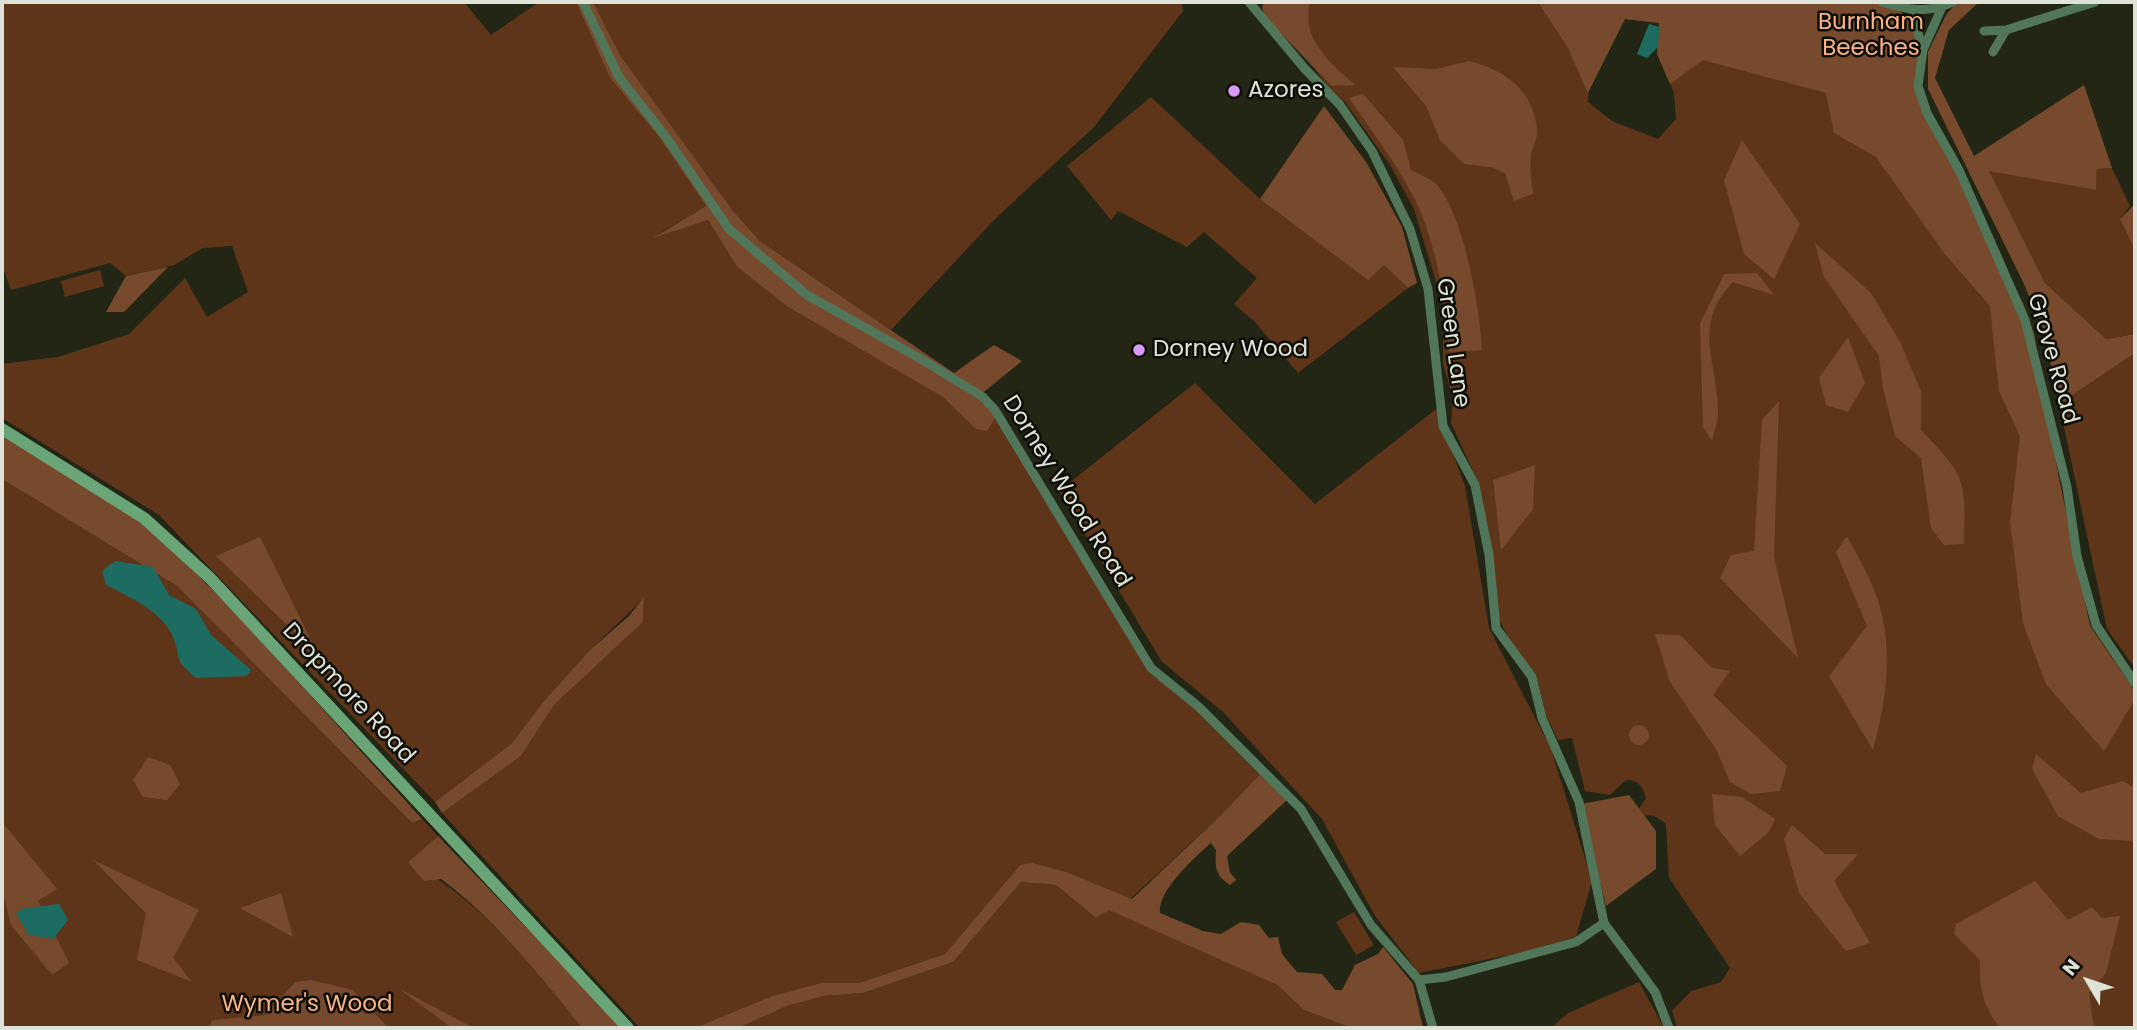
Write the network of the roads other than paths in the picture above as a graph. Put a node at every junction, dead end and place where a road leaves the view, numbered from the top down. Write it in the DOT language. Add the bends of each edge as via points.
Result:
graph roads {
  1 [pos="583,2"];
  2 [pos="1249,2"];
  3 [pos="1882,2"];
  4 [pos="1953,2"];
  5 [pos="2095,2"];
  6 [pos="1942,7"];
  7 [pos="1912,12"];
  8 [pos="2006,30"];
  9 [pos="1984,31"];
  10 [pos="1923,50"];
  11 [pos="1993,52"];
  12 [pos="2,429"];
  13 [pos="2135,683"];
  14 [pos="1604,923"];
  15 [pos="1419,980"];
  16 [pos="628,1028"];
  17 [pos="1433,1028"];
  18 [pos="1669,1028"];
  1 -- 15 [label="street, Dorney Wood Road" via="619,77 729,229 799,289 983,397 995,410 1151,668 1209,716 1301,809 1371,925"];
  2 -- 14 [label="street, Green Lane" via="1353,123 1372,150 1410,229 1429,289 1443,426 1475,485 1489,555 1496,628 1532,677 1542,718 1580,802"];
  3 -- 7 [label="street"];
  4 -- 6 [label="street"];
  5 -- 8 [label="street"];
  6 -- 7 [label="street"];
  6 -- 10 [label="street, Grove Road"];
  7 -- 10 [label="street, Grove Road"];
  8 -- 9 [label="street"];
  8 -- 11 [label="street"];
  10 -- 13 [label="street, Grove Road" via="1917,86 1927,113 1959,170 2025,320 2096,625"];
  12 -- 16 [label="street, Dropmore Road" via="144,518 210,578"];
  14 -- 15 [label="street" via="1576,942"];
  14 -- 18 [label="street, Green Lane" via="1655,992"];
  15 -- 17 [label="street, Dorney Wood Road"];
}
